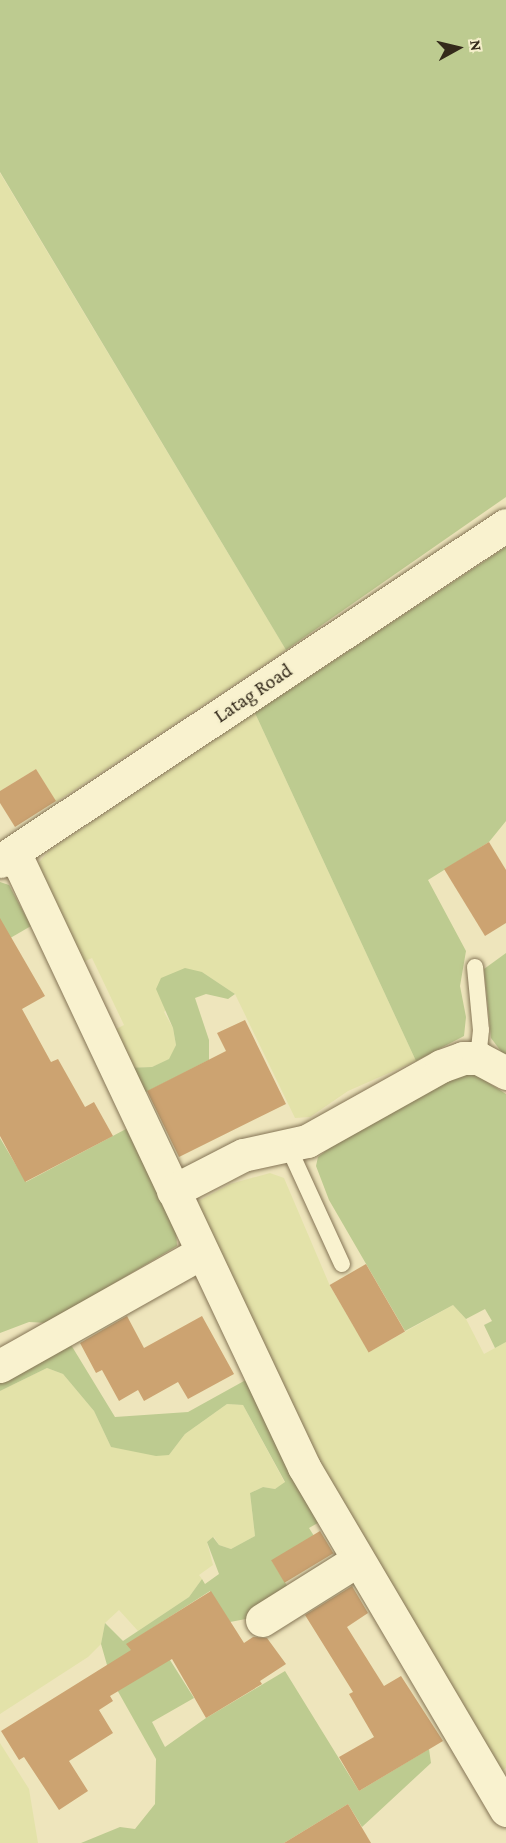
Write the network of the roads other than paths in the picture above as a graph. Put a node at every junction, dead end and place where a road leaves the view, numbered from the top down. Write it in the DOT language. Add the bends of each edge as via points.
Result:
graph roads {
  1 [pos="506,525"];
  2 [pos="7,856"];
  3 [pos="475,967"];
  4 [pos="492,1066"];
  5 [pos="287,1144"];
  6 [pos="173,1191"];
  7 [pos="202,1252"];
  8 [pos="342,1264"];
  9 [pos="0,1366"];
  10 [pos="356,1561"];
  11 [pos="262,1620"];
  12 [pos="506,1810"];
  1 -- 2 [label="street, Latag Road"];
  2 -- 6 [label="street"];
  3 -- 4 [label="lane" via="481,1030"];
  4 -- 5 [label="street" via="463,1058 441,1066 307,1141"];
  5 -- 6 [label="street" via="243,1155"];
  5 -- 8 [label="lane"];
  6 -- 7 [label="street"];
  7 -- 9 [label="street"];
  7 -- 10 [label="street" via="304,1467"];
  10 -- 11 [label="street"];
  10 -- 12 [label="street"];
}
